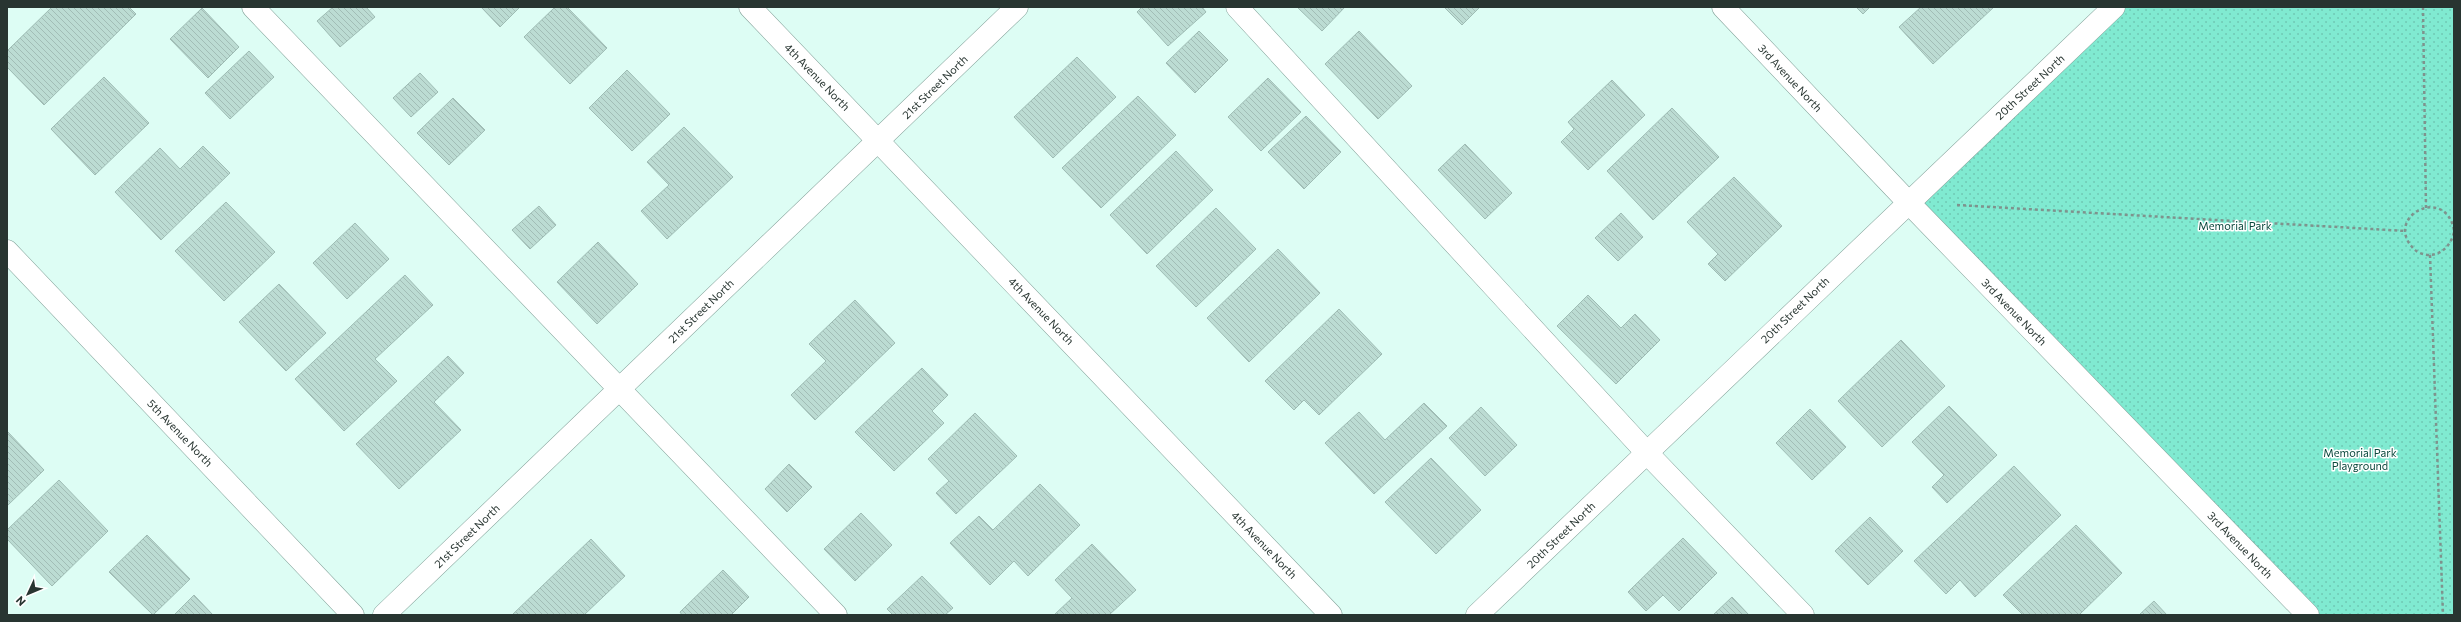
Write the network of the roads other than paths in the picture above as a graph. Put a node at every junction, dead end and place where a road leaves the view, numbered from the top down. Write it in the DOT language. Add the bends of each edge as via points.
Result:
graph roads {
  1 [pos="253,7"];
  2 [pos="750,7"];
  3 [pos="1017,7"];
  4 [pos="1237,7"];
  5 [pos="1723,7"];
  6 [pos="2114,7"];
  7 [pos="878,141"];
  8 [pos="1908,202"];
  9 [pos="7,251"];
  10 [pos="619,390"];
  11 [pos="1647,453"];
  12 [pos="353,615"];
  13 [pos="384,615"];
  14 [pos="836,615"];
  15 [pos="1331,615"];
  16 [pos="1478,615"];
  17 [pos="1803,615"];
  18 [pos="2308,615"];
  1 -- 10 [label="street"];
  2 -- 7 [label="street, 4th Avenue North"];
  3 -- 7 [label="street, 21st Street North"];
  4 -- 11 [label="street"];
  5 -- 8 [label="street, 3rd Avenue North"];
  6 -- 8 [label="street, 20th Street North"];
  7 -- 10 [label="street, 21st Street North"];
  7 -- 15 [label="street, 4th Avenue North"];
  8 -- 11 [label="street, 20th Street North"];
  8 -- 18 [label="street, 3rd Avenue North"];
  9 -- 12 [label="street, 5th Avenue North"];
  10 -- 13 [label="street, 21st Street North"];
  10 -- 14 [label="street"];
  11 -- 16 [label="street, 20th Street North"];
  11 -- 17 [label="street"];
}
